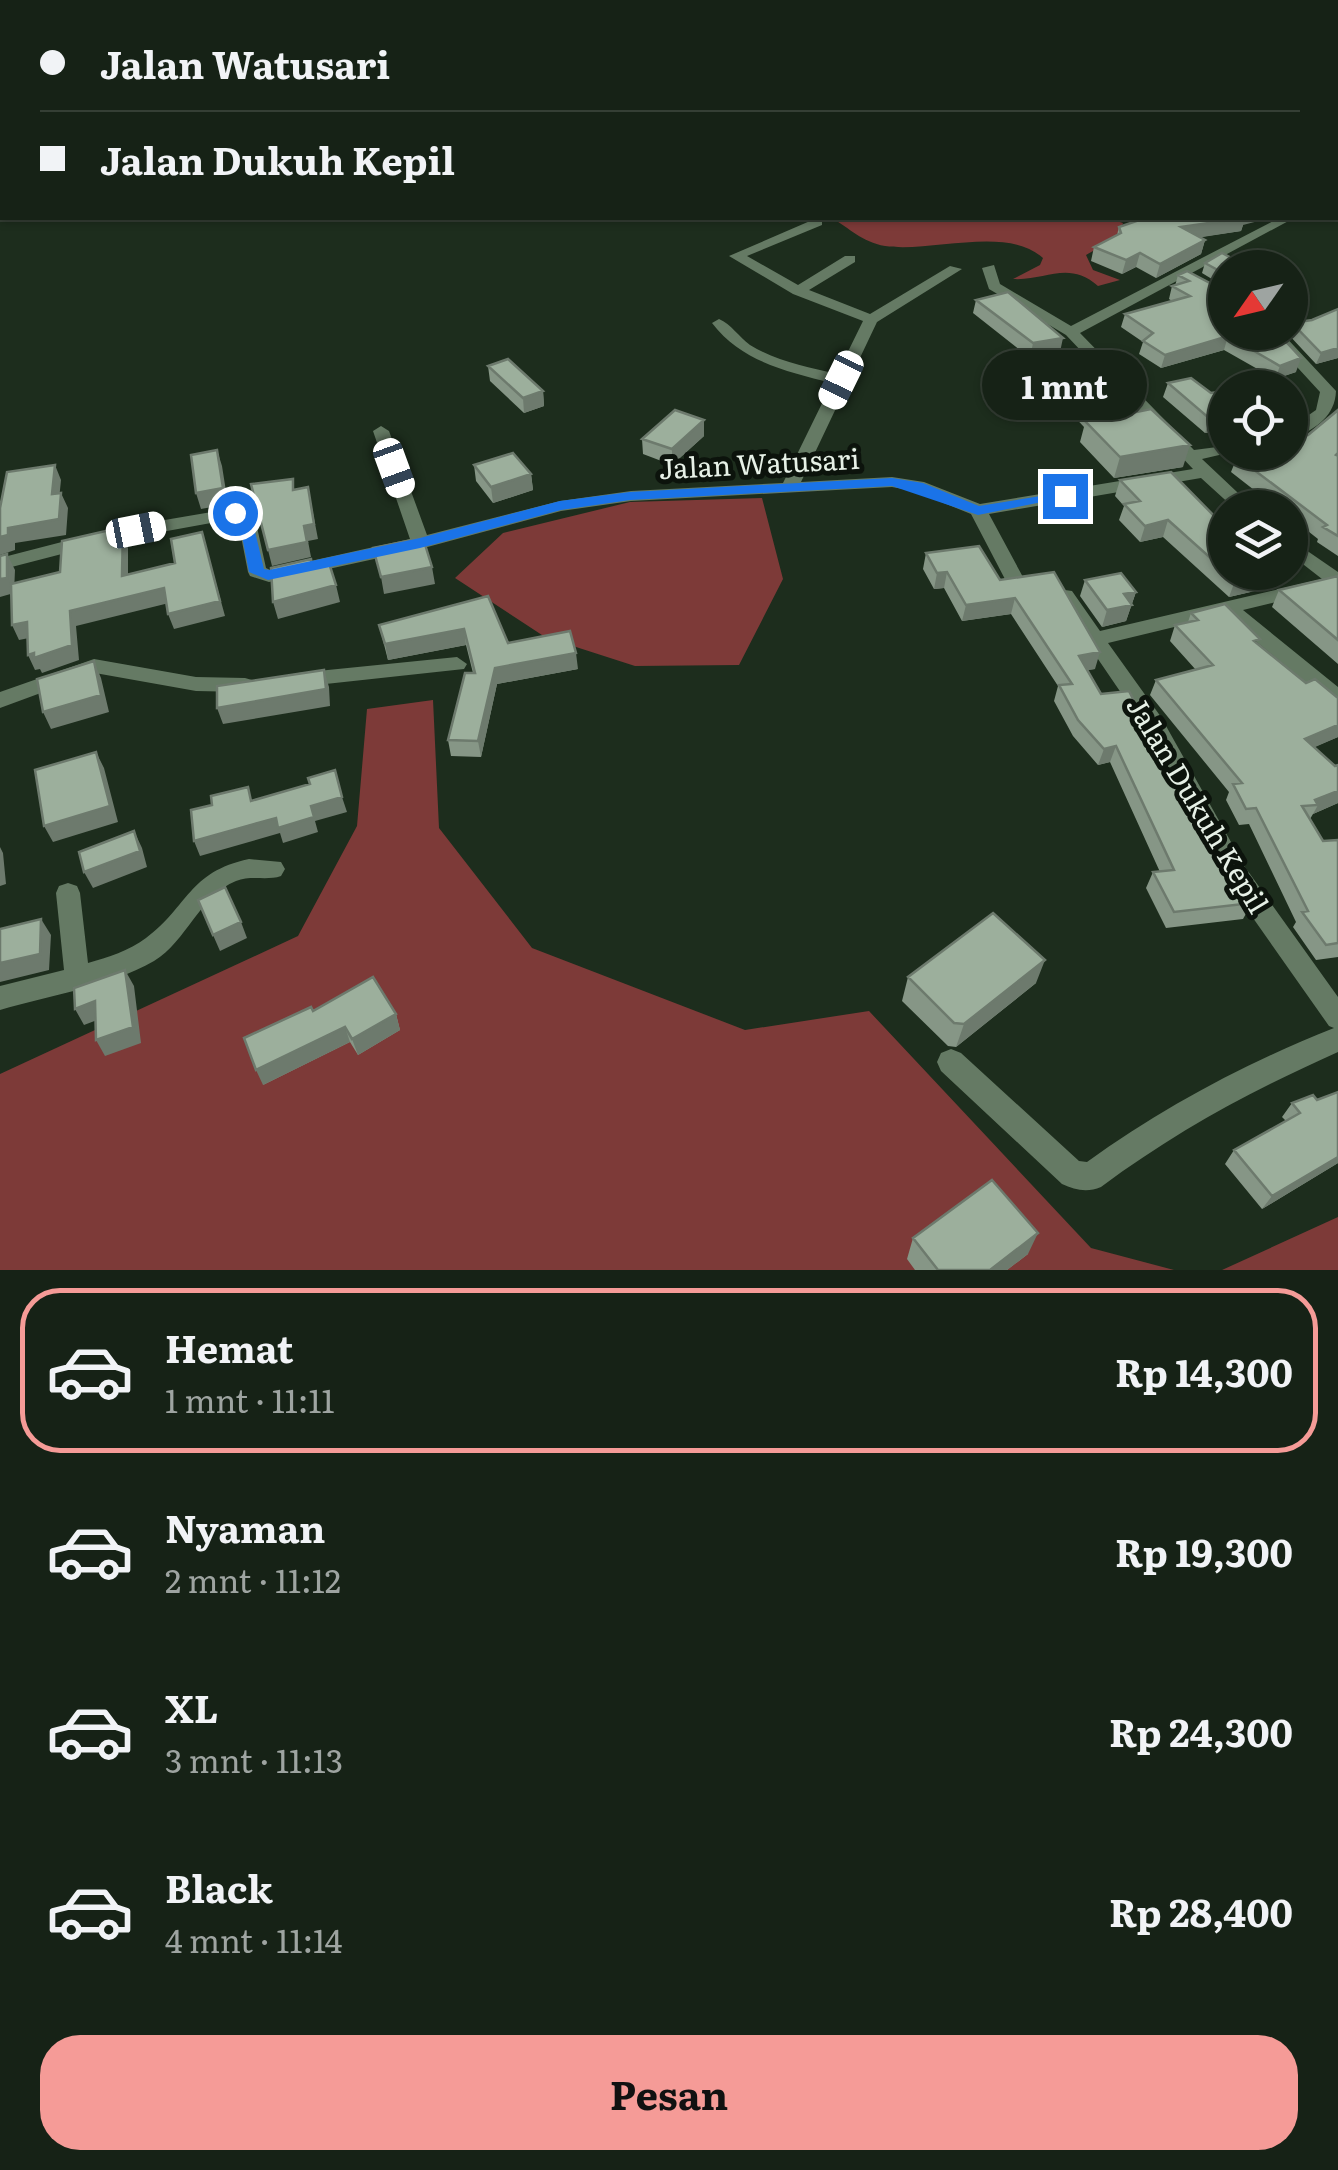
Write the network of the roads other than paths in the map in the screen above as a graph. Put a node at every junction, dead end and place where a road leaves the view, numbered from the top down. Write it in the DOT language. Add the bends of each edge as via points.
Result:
graph roads {
  1 [pos="1284,220"];
  2 [pos="817,222"];
  3 [pos="850,259"];
  4 [pos="989,268"];
  5 [pos="954,270"];
  6 [pos="1182,272"];
  7 [pos="1206,287"];
  8 [pos="798,291"];
  9 [pos="870,319"];
  10 [pos="719,323"];
  11 [pos="1071,332"];
  12 [pos="1289,350"];
  13 [pos="841,380"];
  14 [pos="1308,424"];
  15 [pos="380,431"];
  16 [pos="1208,453"];
  17 [pos="1190,456"];
  18 [pos="1205,472"];
  19 [pos="789,489"];
  20 [pos="1225,490"];
  21 [pos="978,510"];
  22 [pos="420,543"];
  23 [pos="1308,559"];
  24 [pos="0,564"];
  25 [pos="1014,579"];
  26 [pos="1338,581"];
  27 [pos="1062,591"];
  28 [pos="1228,608"];
  29 [pos="1095,639"];
  30 [pos="457,664"];
  31 [pos="1338,698"];
  32 [pos="0,700"];
  33 [pos="273,869"];
  34 [pos="68,893"];
  35 [pos="77,974"];
  36 [pos="0,998"];
  37 [pos="1338,1018"];
  38 [pos="1338,1039"];
  39 [pos="951,1062"];
  1 -- 6 [label="street"];
  2 -- 8 [label="street" via="736,256"];
  3 -- 8 [label="street"];
  4 -- 11 [label="street" via="994,286"];
  5 -- 9 [label="street"];
  6 -- 7 [label="street"];
  6 -- 11 [label="street"];
  8 -- 9 [label="street"];
  9 -- 13 [label="street"];
  10 -- 13 [label="street" via="755,355"];
  11 -- 17 [label="street"];
  12 -- 14 [label="street" via="1328,391 1329,405"];
  13 -- 19 [label="street"];
  15 -- 22 [label="street"];
  16 -- 17 [label="street"];
  17 -- 18 [label="street"];
  18 -- 20 [label="street"];
  18 -- 21 [label="street"];
  19 -- 21 [label="street, Jalan Watusari" via="906,483"];
  19 -- 22 [label="street, Jalan Watusari" via="560,506"];
  21 -- 25 [label="street"];
  22 -- 24 [label="street, Jalan Watusari" via="262,576 246,518 235,513"];
  23 -- 26 [label="street"];
  26 -- 28 [label="street"];
  27 -- 29 [label="street, Jalan Dukuh Kepil"];
  28 -- 29 [label="street"];
  28 -- 31 [label="street"];
  29 -- 37 [label="street, Jalan Dukuh Kepil" via="1153,723 1236,874"];
  30 -- 32 [label="street" via="232,686 94,666"];
  33 -- 35 [label="street" via="247,866 215,880 153,948"];
  34 -- 35 [label="street"];
  35 -- 36 [label="street"];
  38 -- 39 [label="street" via="1242,1082 1148,1135 1091,1177 1072,1174"];
}
